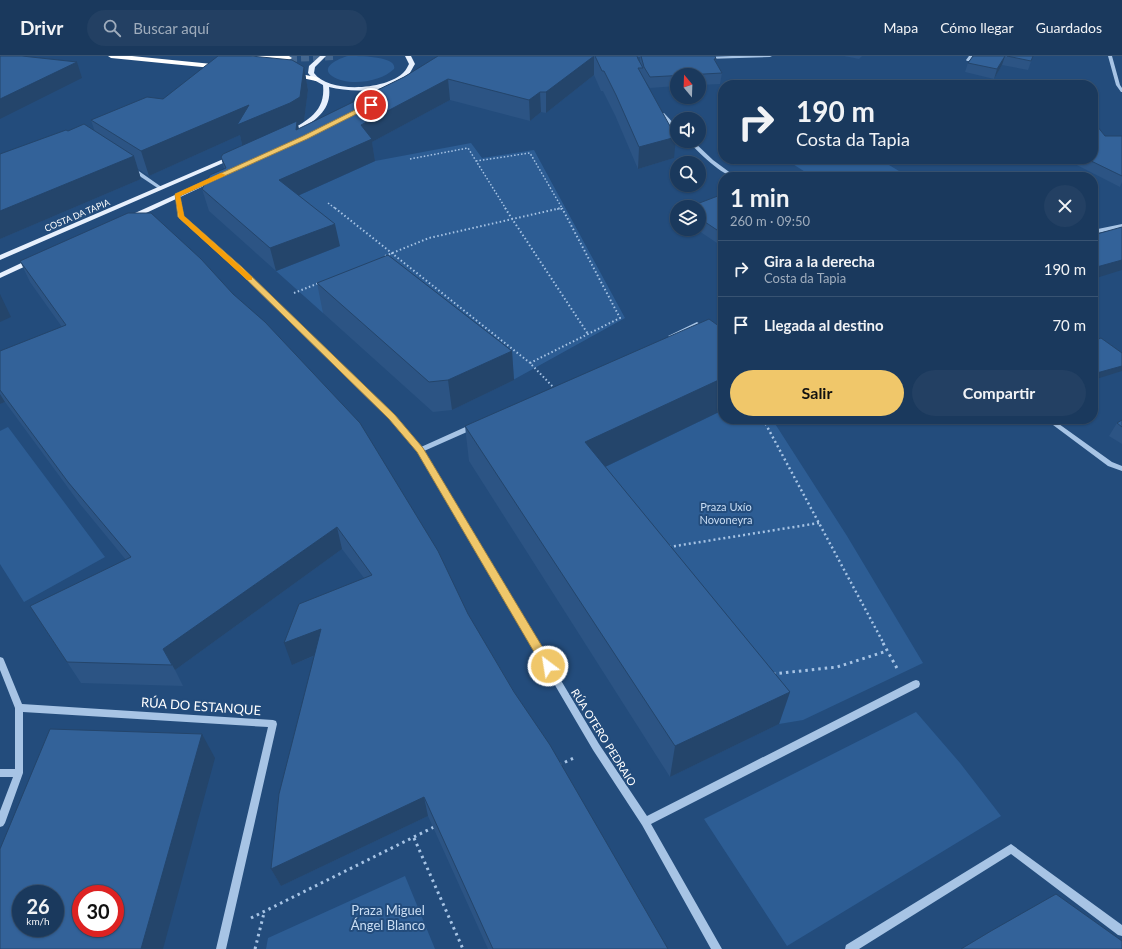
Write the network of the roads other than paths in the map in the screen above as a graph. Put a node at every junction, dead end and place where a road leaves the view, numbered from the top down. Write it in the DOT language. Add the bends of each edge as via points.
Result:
graph roads {
  1 [pos="111,56"];
  2 [pos="230,56"];
  3 [pos="323,56"];
  4 [pos="408,56"];
  5 [pos="770,56"];
  6 [pos="1110,56"];
  7 [pos="289,58"];
  8 [pos="699,58"];
  9 [pos="231,68"];
  10 [pos="282,73"];
  11 [pos="403,77"];
  12 [pos="316,79"];
  13 [pos="326,84"];
  14 [pos="391,91"];
  15 [pos="1122,91"];
  16 [pos="659,108"];
  17 [pos="670,124"];
  18 [pos="276,138"];
  19 [pos="697,148"];
  20 [pos="241,154"];
  21 [pos="123,163"];
  22 [pos="727,172"];
  23 [pos="226,173"];
  24 [pos="161,188"];
  25 [pos="177,196"];
  26 [pos="120,221"];
  27 [pos="1122,226"];
  28 [pos="1098,231"];
  29 [pos="42,256"];
  30 [pos="0,258"];
  31 [pos="0,276"];
  32 [pos="697,324"];
  33 [pos="662,340"];
  34 [pos="482,422"];
  35 [pos="1055,424"];
  36 [pos="420,450"];
  37 [pos="1122,469"];
  38 [pos="0,660"];
  39 [pos="912,686"];
  40 [pos="19,708"];
  41 [pos="0,773"];
  42 [pos="19,773"];
  43 [pos="645,822"];
  44 [pos="0,823"];
  45 [pos="1122,931"];
  46 [pos="221,949"];
  47 [pos="717,949"];
  48 [pos="850,949"];
  1 -- 9 [label="highway" via="220,70"];
  2 -- 7 [label="highway"];
  3 -- 12 [label="main road" via="312,66 311,72"];
  4 -- 11 [label="main road" via="413,69"];
  5 -- 8 [label="street"];
  6 -- 15 [label="street" via="1118,86"];
  10 -- 12 [label="highway"];
  11 -- 13 [label="main road" via="380,86 366,88"];
  11 -- 14 [label="main road" via="398,86"];
  12 -- 13 [label="main road"];
  13 -- 18 [label="main road" via="328,99 317,117 298,129"];
  16 -- 17 [label="street"];
  19 -- 22 [label="street"];
  20 -- 24 [label="main road, COSTA DA TAPIA"];
  21 -- 24 [label="street"];
  23 -- 25 [label="main road"];
  24 -- 30 [label="main road, COSTA DA TAPIA"];
  25 -- 26 [label="main road"];
  25 -- 36 [label="street, RÚA OTERO PEDRAIO" via="181,217 241,270 392,417"];
  27 -- 28 [label="street"];
  29 -- 31 [label="main road"];
  32 -- 33 [label="street"];
  34 -- 36 [label="street"];
  35 -- 37 [label="street" via="1110,464"];
  36 -- 43 [label="street, RÚA OTERO PEDRAIO" via="596,747"];
  38 -- 40 [label="street"];
  39 -- 43 [label="street"];
  40 -- 42 [label="street"];
  40 -- 46 [label="street, RÚA DO ESTANQUE" via="273,724"];
  41 -- 42 [label="street"];
  42 -- 44 [label="street"];
  43 -- 47 [label="street, RÚA OTERO PEDRAIO"];
  45 -- 48 [label="street" via="1011,850"];
}
